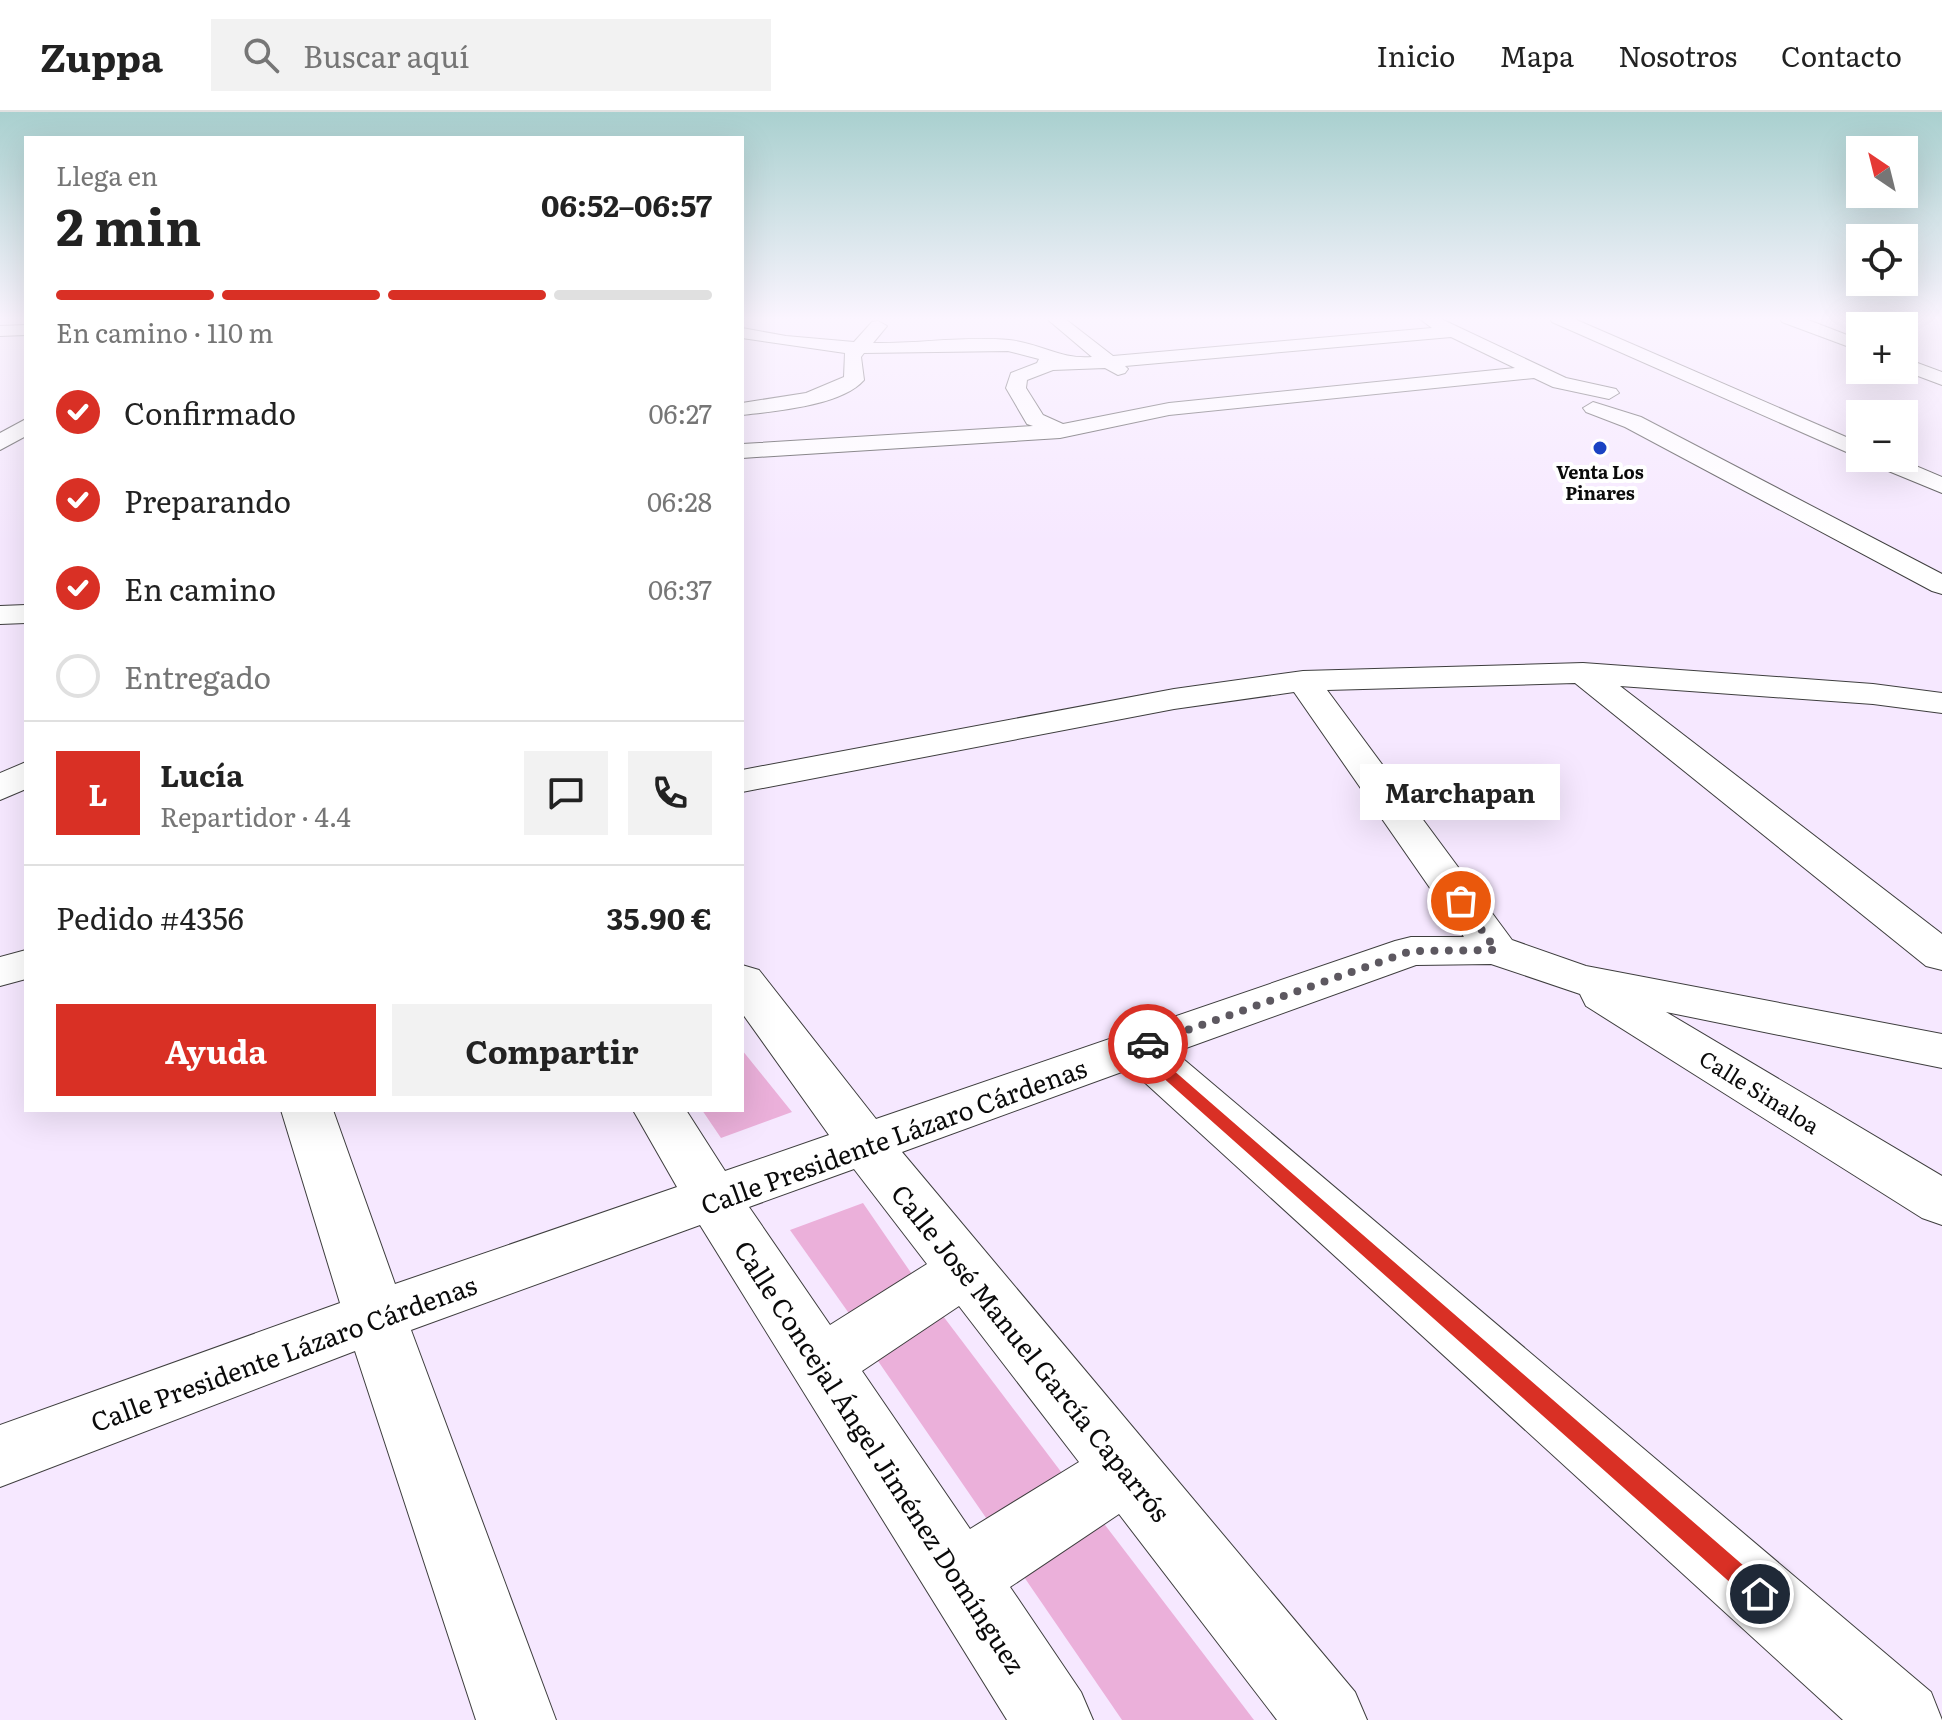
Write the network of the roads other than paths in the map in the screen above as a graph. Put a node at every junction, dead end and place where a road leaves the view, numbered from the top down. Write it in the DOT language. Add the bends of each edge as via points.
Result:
graph roads {
  1 [pos="786,393"];
  2 [pos="831,393"];
  3 [pos="1019,393"];
  4 [pos="1149,393"];
  5 [pos="1328,393"];
  6 [pos="1573,393"];
  7 [pos="1706,393"];
  8 [pos="1727,393"];
  9 [pos="1576,395"];
  10 [pos="808,401"];
  11 [pos="1630,402"];
  12 [pos="744,409"];
  13 [pos="1169,409"];
  14 [pos="1772,413"];
  15 [pos="24,427"];
  16 [pos="1060,431"];
  17 [pos="0,443"];
  18 [pos="1846,444"];
  19 [pos="821,445"];
  20 [pos="744,451"];
  21 [pos="1918,457"];
  22 [pos="1942,462"];
  23 [pos="1910,472"];
  24 [pos="1942,486"];
  25 [pos="1876,552"];
  26 [pos="1942,585"];
  27 [pos="1942,592"];
  28 [pos="24,614"];
  29 [pos="0,615"];
  30 [pos="1583,673"];
  31 [pos="1303,681"];
  32 [pos="1942,703"];
  33 [pos="24,774"];
  34 [pos="744,781"];
  35 [pos="0,789"];
  36 [pos="1496,950"];
  37 [pos="1942,956"];
  38 [pos="24,965"];
  39 [pos="0,972"];
  40 [pos="1577,979"];
  41 [pos="744,986"];
  42 [pos="1138,1048"];
  43 [pos="1942,1051"];
  44 [pos="308,1112"];
  45 [pos="660,1112"];
  46 [pos="865,1144"];
  47 [pos="713,1199"];
  48 [pos="1942,1203"];
  49 [pos="967,1270"];
  50 [pos="375,1317"];
  51 [pos="821,1364"];
  52 [pos="0,1456"];
  53 [pos="1127,1470"];
  54 [pos="960,1577"];
  55 [pos="1325,1719"];
  56 [pos="516,1720"];
  57 [pos="1053,1720"];
  58 [pos="1903,1720"];
  1 -- 10 [label="street"];
  2 -- 10 [label="street"];
  3 -- 16 [label="street" via="1035,419"];
  4 -- 13 [label="street"];
  5 -- 13 [label="street"];
  6 -- 9 [label="street"];
  7 -- 14 [label="street" via="1683,396"];
  8 -- 14 [label="street"];
  9 -- 11 [label="street"];
  9 -- 11 [label="street"];
  10 -- 12 [label="street"];
  10 -- 19 [label="street"];
  11 -- 25 [label="street"];
  13 -- 16 [label="street"];
  14 -- 18 [label="street"];
  15 -- 17 [label="street"];
  16 -- 19 [label="street"];
  19 -- 20 [label="street"];
  21 -- 22 [label="street"];
  23 -- 24 [label="street"];
  25 -- 26 [label="street"];
  25 -- 27 [label="street"];
  28 -- 29 [label="street"];
  30 -- 31 [label="street"];
  30 -- 32 [label="street"];
  30 -- 37 [label="street"];
  31 -- 34 [label="street" via="1174,699"];
  31 -- 36 [label="street"];
  33 -- 35 [label="street"];
  36 -- 40 [label="street, Calle Presidente Lázaro Cárdenas"];
  36 -- 42 [label="street, Calle Presidente Lázaro Cárdenas" via="1411,951"];
  38 -- 39 [label="street"];
  40 -- 43 [label="street, Calle Presidente Lázaro Cárdenas"];
  40 -- 48 [label="street, Calle Sinaloa"];
  41 -- 46 [label="street, Calle José Manuel García Caparrós"];
  42 -- 46 [label="street, Calle Presidente Lázaro Cárdenas"];
  42 -- 58 [label="street"];
  44 -- 50 [label="street"];
  45 -- 47 [label="street, Calle Concejal Ángel Jiménez Domínguez"];
  46 -- 47 [label="street, Calle Presidente Lázaro Cárdenas"];
  46 -- 49 [label="street, Calle José Manuel García Caparrós"];
  47 -- 50 [label="street, Calle Presidente Lázaro Cárdenas"];
  47 -- 51 [label="street, Calle Concejal Ángel Jiménez Domínguez"];
  49 -- 51 [label="street"];
  49 -- 53 [label="street, Calle José Manuel García Caparrós"];
  50 -- 52 [label="street, Calle Presidente Lázaro Cárdenas"];
  50 -- 56 [label="street"];
  51 -- 54 [label="street, Calle Concejal Ángel Jiménez Domínguez"];
  53 -- 54 [label="street"];
  53 -- 55 [label="street, Calle José Manuel García Caparrós"];
  54 -- 57 [label="street, Calle Concejal Ángel Jiménez Domínguez"];
}
